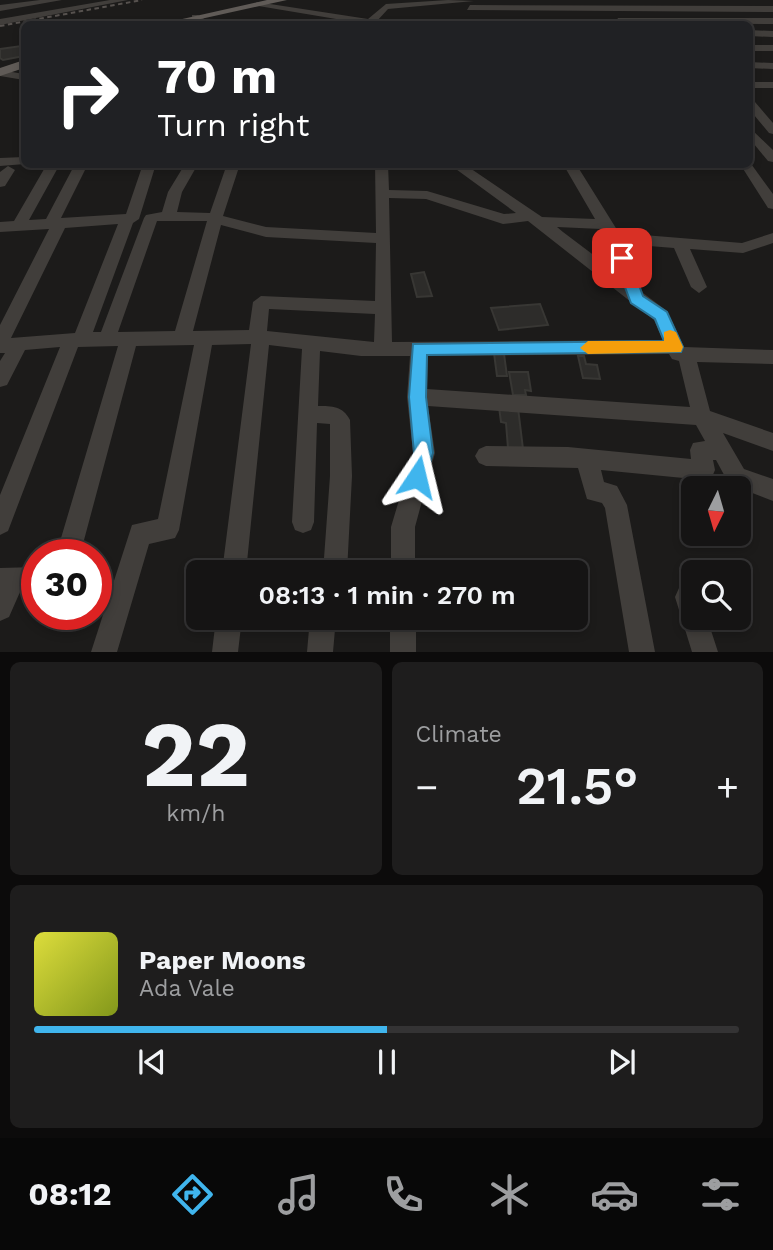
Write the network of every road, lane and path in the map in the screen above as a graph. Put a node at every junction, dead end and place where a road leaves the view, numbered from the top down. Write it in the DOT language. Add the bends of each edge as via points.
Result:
graph roads {
  1 [pos="58,0"];
  2 [pos="124,0"];
  3 [pos="282,0"];
  4 [pos="605,0"];
  5 [pos="388,4"];
  6 [pos="257,5"];
  7 [pos="470,6"];
  8 [pos="0,8"];
  9 [pos="536,8"];
  10 [pos="580,8"];
  11 [pos="612,8"];
  12 [pos="773,9"];
  13 [pos="322,15"];
  14 [pos="195,17"];
  15 [pos="178,21"];
  16 [pos="202,21"];
  17 [pos="317,21"];
  18 [pos="357,21"];
  19 [pos="377,21"];
  20 [pos="618,21"];
  21 [pos="753,21"];
  22 [pos="773,21"];
  23 [pos="0,22"];
  24 [pos="753,33"];
  25 [pos="773,34"];
  26 [pos="753,48"];
  27 [pos="773,48"];
  28 [pos="753,65"];
  29 [pos="773,66"];
  30 [pos="753,85"];
  31 [pos="773,85"];
  32 [pos="753,104"];
  33 [pos="773,104"];
  34 [pos="753,107"];
  35 [pos="773,130"];
  36 [pos="753,136"];
  37 [pos="753,138"];
  38 [pos="773,139"];
  39 [pos="773,158"];
  40 [pos="21,161"];
  41 [pos="4,166"];
  42 [pos="52,168"];
  43 [pos="79,168"];
  44 [pos="149,168"];
  45 [pos="190,168"];
  46 [pos="232,168"];
  47 [pos="380,168"];
  48 [pos="460,168"];
  49 [pos="571,168"];
  50 [pos="749,168"];
  51 [pos="0,183"];
  52 [pos="383,194"];
  53 [pos="773,205"];
  54 [pos="160,217"];
  55 [pos="213,218"];
  56 [pos="130,219"];
  57 [pos="535,219"];
  58 [pos="605,223"];
  59 [pos="55,224"];
  60 [pos="19,226"];
  61 [pos="0,228"];
  62 [pos="384,238"];
  63 [pos="614,238"];
  64 [pos="773,238"];
  65 [pos="680,243"];
  66 [pos="699,287"];
  67 [pos="637,299"];
  68 [pos="383,308"];
  69 [pos="259,337"];
  70 [pos="193,338"];
  71 [pos="107,339"];
  72 [pos="129,339"];
  73 [pos="76,340"];
  74 [pos="311,341"];
  75 [pos="6,344"];
  76 [pos="419,348"];
  77 [pos="383,349"];
  78 [pos="680,351"];
  79 [pos="773,357"];
  80 [pos="0,379"];
  81 [pos="417,397"];
  82 [pos="306,414"];
  83 [pos="702,417"];
  84 [pos="773,442"];
  85 [pos="722,451"];
  86 [pos="486,456"];
  87 [pos="587,459"];
  88 [pos="773,490"];
  89 [pos="303,522"];
  90 [pos="0,523"];
  91 [pos="73,539"];
  92 [pos="235,560"];
  93 [pos="336,560"];
  94 [pos="403,560"];
  95 [pos="17,579"];
  96 [pos="0,608"];
  97 [pos="228,630"];
  98 [pos="322,630"];
  99 [pos="402,630"];
  100 [pos="698,630"];
  101 [pos="104,652"];
  102 [pos="225,652"];
  103 [pos="320,652"];
  104 [pos="402,652"];
  105 [pos="642,652"];
  106 [pos="705,652"];
  1 -- 8 [label="street"];
  2 -- 23 [label="street"];
  3 -- 6 [label="main road"];
  4 -- 11 [label="street"];
  5 -- 7 [label="street"];
  5 -- 19 [label="street"];
  6 -- 13 [label="street"];
  6 -- 14 [label="main road"];
  7 -- 9 [label="street"];
  9 -- 10 [label="street"];
  10 -- 11 [label="street"];
  11 -- 12 [label="street"];
  11 -- 20 [label="street"];
  13 -- 17 [label="street"];
  13 -- 18 [label="street"];
  14 -- 15 [label="main road"];
  14 -- 16 [label="street"];
  21 -- 22 [label="street"];
  24 -- 25 [label="street"];
  26 -- 27 [label="street"];
  28 -- 29 [label="street"];
  30 -- 31 [label="street"];
  32 -- 33 [label="street"];
  34 -- 35 [label="street"];
  36 -- 38 [label="street"];
  37 -- 39 [label="street"];
  40 -- 41 [label="street"];
  41 -- 51 [label="street"];
  42 -- 60 [label="street"];
  43 -- 59 [label="street"];
  44 -- 56 [label="street"];
  45 -- 54 [label="street"];
  46 -- 55 [label="street"];
  47 -- 52 [label="street"];
  48 -- 57 [label="street"];
  49 -- 58 [label="street"];
  50 -- 53 [label="street"];
  52 -- 57 [label="street" via="427,195 503,219"];
  52 -- 62 [label="street"];
  54 -- 55 [label="street"];
  54 -- 56 [label="street"];
  54 -- 71 [label="street"];
  55 -- 62 [label="street" via="266,232"];
  55 -- 70 [label="street" via="196,296"];
  56 -- 59 [label="street"];
  56 -- 73 [label="street"];
  57 -- 58 [label="street"];
  57 -- 67 [label="street"];
  58 -- 63 [label="street"];
  59 -- 60 [label="street"];
  59 -- 75 [label="street"];
  60 -- 61 [label="street"];
  62 -- 68 [label="street"];
  63 -- 65 [label="street"];
  63 -- 67 [label="street"];
  64 -- 65 [label="street" via="743,248"];
  65 -- 66 [label="street"];
  67 -- 78 [label="street" via="662,316"];
  68 -- 69 [label="street" via="261,302"];
  68 -- 77 [label="street"];
  69 -- 70 [label="street"];
  69 -- 74 [label="street"];
  69 -- 92 [label="street"];
  70 -- 72 [label="street"];
  70 -- 101 [label="street" via="167,530 140,533"];
  71 -- 72 [label="street"];
  71 -- 73 [label="street"];
  72 -- 91 [label="street"];
  73 -- 75 [label="street"];
  73 -- 90 [label="street"];
  74 -- 77 [label="street"];
  74 -- 82 [label="street"];
  75 -- 80 [label="street"];
  76 -- 77 [label="street"];
  76 -- 78 [label="street"];
  76 -- 81 [label="street"];
  78 -- 79 [label="street"];
  78 -- 83 [label="street"];
  81 -- 83 [label="street"];
  81 -- 94 [label="street" via="424,453 403,527"];
  82 -- 89 [label="street"];
  82 -- 93 [label="street" via="334,415 340,420"];
  83 -- 84 [label="street"];
  83 -- 85 [label="street"];
  85 -- 87 [label="street" via="700,450 704,470"];
  85 -- 88 [label="street" via="737,477"];
  86 -- 87 [label="street"];
  87 -- 105 [label="street" via="595,491 609,494 616,505"];
  95 -- 96 [label="street"];
  97 -- 102 [label="street"];
  98 -- 103 [label="street"];
  99 -- 104 [label="street"];
  100 -- 106 [label="street"];
}
